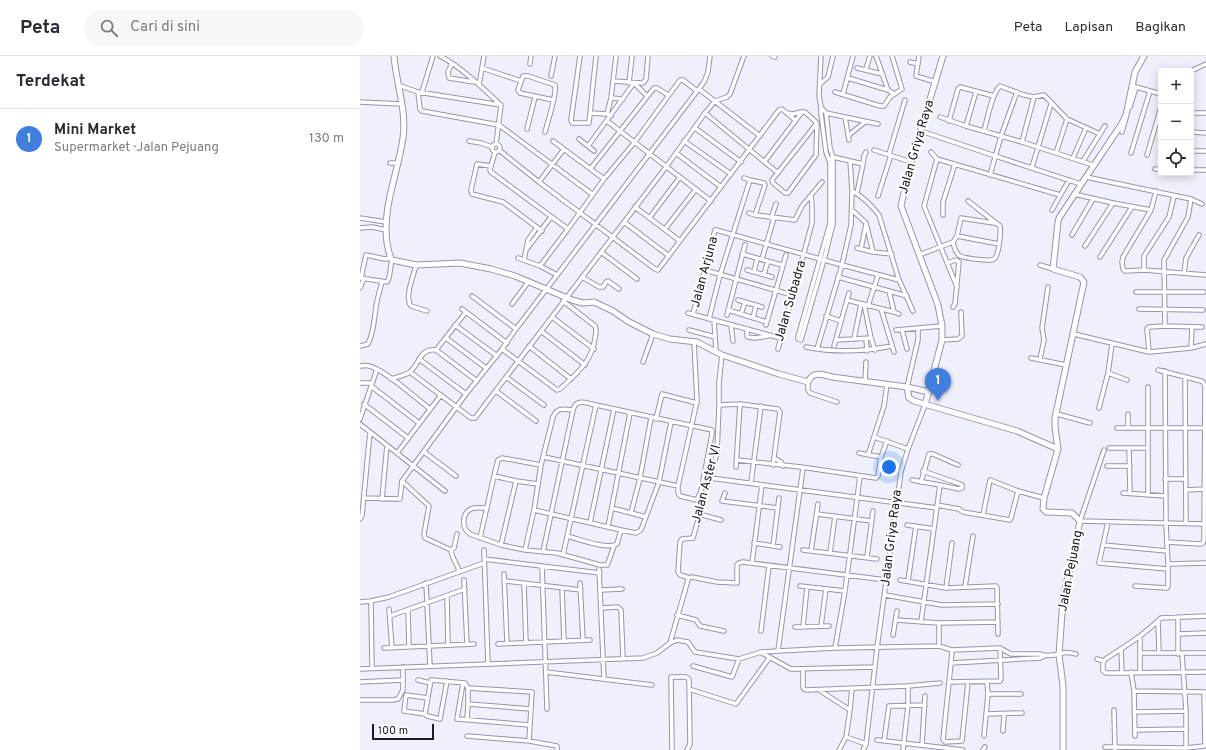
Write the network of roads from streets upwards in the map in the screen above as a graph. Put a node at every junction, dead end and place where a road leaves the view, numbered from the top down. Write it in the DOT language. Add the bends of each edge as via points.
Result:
graph roads {
  1 [pos="394,56"];
  2 [pos="433,56"];
  3 [pos="440,56"];
  4 [pos="484,56"];
  5 [pos="531,56"];
  6 [pos="555,56"];
  7 [pos="580,56"];
  8 [pos="596,56"];
  9 [pos="616,56"];
  10 [pos="632,56"];
  11 [pos="648,56"];
  12 [pos="710,56"];
  13 [pos="744,56"];
  14 [pos="821,56"];
  15 [pos="833,56"];
  16 [pos="853,56"];
  17 [pos="870,56"];
  18 [pos="876,56"];
  19 [pos="892,56"];
  20 [pos="919,56"];
  21 [pos="943,56"];
  22 [pos="1144,56"];
  23 [pos="910,62"];
  24 [pos="452,63"];
  25 [pos="530,64"];
  26 [pos="918,64"];
  27 [pos="1206,64"];
  28 [pos="482,68"];
  29 [pos="857,68"];
  30 [pos="866,69"];
  31 [pos="1194,70"];
  32 [pos="882,74"];
  33 [pos="550,76"];
  34 [pos="848,78"];
  35 [pos="521,81"];
  36 [pos="613,81"];
  37 [pos="475,82"];
  38 [pos="629,82"];
  39 [pos="634,83"];
  40 [pos="936,83"];
  41 [pos="820,84"];
  42 [pos="398,85"];
  43 [pos="479,85"];
  44 [pos="1134,86"];
  45 [pos="698,90"];
  46 [pos="888,90"];
  47 [pos="1150,91"];
  48 [pos="420,92"];
  49 [pos="835,92"];
  50 [pos="976,92"];
  51 [pos="1017,92"];
  52 [pos="1158,93"];
  53 [pos="843,94"];
  54 [pos="894,94"];
  55 [pos="647,96"];
  56 [pos="668,96"];
  57 [pos="994,96"];
  58 [pos="1034,96"];
  59 [pos="535,97"];
  60 [pos="610,98"];
  61 [pos="623,99"];
  62 [pos="553,100"];
  63 [pos="905,100"];
  64 [pos="360,102"];
  65 [pos="715,102"];
  66 [pos="401,104"];
  67 [pos="1051,104"];
  68 [pos="501,105"];
  69 [pos="822,107"];
  70 [pos="802,112"];
  71 [pos="591,113"];
  72 [pos="705,113"];
  73 [pos="786,113"];
  74 [pos="826,113"];
  75 [pos="1194,113"];
  76 [pos="1206,113"];
  77 [pos="821,114"];
  78 [pos="609,115"];
  79 [pos="845,117"];
  80 [pos="940,117"];
  81 [pos="1158,117"];
  82 [pos="1067,119"];
  83 [pos="795,120"];
  84 [pos="607,121"];
  85 [pos="950,121"];
  86 [pos="865,122"];
  87 [pos="817,123"];
  88 [pos="499,124"];
  89 [pos="878,124"];
  90 [pos="966,126"];
  91 [pos="1105,126"];
  92 [pos="694,128"];
  93 [pos="1086,128"];
  94 [pos="527,129"];
  95 [pos="921,131"];
  96 [pos="984,131"];
  97 [pos="1120,131"];
  98 [pos="545,132"];
  99 [pos="620,132"];
  100 [pos="1194,132"];
  101 [pos="1206,133"];
  102 [pos="1100,134"];
  103 [pos="849,135"];
  104 [pos="760,136"];
  105 [pos="1001,136"];
  106 [pos="579,139"];
  107 [pos="553,140"];
  108 [pos="849,140"];
  109 [pos="469,141"];
  110 [pos="684,141"];
  111 [pos="1022,142"];
  112 [pos="634,143"];
  113 [pos="496,144"];
  114 [pos="588,146"];
  115 [pos="492,147"];
  116 [pos="1038,147"];
  117 [pos="564,149"];
  118 [pos="750,149"];
  119 [pos="874,150"];
  120 [pos="497,151"];
  121 [pos="594,151"];
  122 [pos="1194,151"];
  123 [pos="1206,151"];
  124 [pos="866,152"];
  125 [pos="931,152"];
  126 [pos="676,153"];
  127 [pos="1056,153"];
  128 [pos="1131,153"];
  129 [pos="649,154"];
  130 [pos="890,154"];
  131 [pos="1146,155"];
  132 [pos="831,156"];
  133 [pos="996,157"];
  134 [pos="1073,158"];
  135 [pos="937,159"];
  136 [pos="850,161"];
  137 [pos="741,162"];
  138 [pos="765,162"];
  139 [pos="911,162"];
  140 [pos="1083,162"];
  141 [pos="390,163"];
  142 [pos="397,163"];
  143 [pos="552,163"];
  144 [pos="863,164"];
  145 [pos="954,164"];
  146 [pos="1093,165"];
  147 [pos="491,166"];
  148 [pos="666,167"];
  149 [pos="1032,167"];
  150 [pos="591,168"];
  151 [pos="1194,170"];
  152 [pos="1206,170"];
  153 [pos="778,172"];
  154 [pos="731,174"];
  155 [pos="990,175"];
  156 [pos="1086,177"];
  157 [pos="680,178"];
  158 [pos="744,178"];
  159 [pos="604,179"];
  160 [pos="750,180"];
  161 [pos="1069,180"];
  162 [pos="539,182"];
  163 [pos="822,182"];
  164 [pos="1081,184"];
  165 [pos="721,187"];
  166 [pos="696,189"];
  167 [pos="852,191"];
  168 [pos="1156,191"];
  169 [pos="857,193"];
  170 [pos="592,194"];
  171 [pos="1074,194"];
  172 [pos="1060,195"];
  173 [pos="811,196"];
  174 [pos="878,196"];
  175 [pos="1174,196"];
  176 [pos="1093,199"];
  177 [pos="1191,199"];
  178 [pos="711,201"];
  179 [pos="968,201"];
  180 [pos="1113,203"];
  181 [pos="776,204"];
  182 [pos="1202,204"];
  183 [pos="635,207"];
  184 [pos="1132,207"];
  185 [pos="852,210"];
  186 [pos="1052,210"];
  187 [pos="1151,210"];
  188 [pos="580,212"];
  189 [pos="749,214"];
  190 [pos="755,215"];
  191 [pos="943,215"];
  192 [pos="551,217"];
  193 [pos="650,217"];
  194 [pos="360,218"];
  195 [pos="773,218"];
  196 [pos="386,222"];
  197 [pos="624,222"];
  198 [pos="866,223"];
  199 [pos="994,223"];
  200 [pos="596,224"];
  201 [pos="536,227"];
  202 [pos="360,228"];
  203 [pos="568,229"];
  204 [pos="665,229"];
  205 [pos="386,230"];
  206 [pos="542,231"];
  207 [pos="732,234"];
  208 [pos="1199,235"];
  209 [pos="612,236"];
  210 [pos="956,236"];
  211 [pos="1072,236"];
  212 [pos="680,242"];
  213 [pos="953,242"];
  214 [pos="766,243"];
  215 [pos="999,244"];
  216 [pos="745,245"];
  217 [pos="1085,246"];
  218 [pos="940,247"];
  219 [pos="857,248"];
  220 [pos="861,249"];
  221 [pos="526,250"];
  222 [pos="601,252"];
  223 [pos="873,252"];
  224 [pos="742,254"];
  225 [pos="804,254"];
  226 [pos="892,254"];
  227 [pos="786,255"];
  228 [pos="919,255"];
  229 [pos="669,256"];
  230 [pos="1100,257"];
  231 [pos="518,258"];
  232 [pos="391,259"];
  233 [pos="760,259"];
  234 [pos="524,260"];
  235 [pos="823,260"];
  236 [pos="768,261"];
  237 [pos="947,263"];
  238 [pos="416,265"];
  239 [pos="782,265"];
  240 [pos="842,265"];
  241 [pos="1040,265"];
  242 [pos="540,266"];
  243 [pos="1053,269"];
  244 [pos="705,270"];
  245 [pos="747,270"];
  246 [pos="1144,270"];
  247 [pos="1165,271"];
  248 [pos="754,272"];
  249 [pos="1184,273"];
  250 [pos="764,274"];
  251 [pos="557,275"];
  252 [pos="720,275"];
  253 [pos="878,275"];
  254 [pos="1206,275"];
  255 [pos="582,277"];
  256 [pos="772,277"];
  257 [pos="838,277"];
  258 [pos="362,278"];
  259 [pos="637,278"];
  260 [pos="736,279"];
  261 [pos="899,280"];
  262 [pos="529,281"];
  263 [pos="382,282"];
  264 [pos="873,287"];
  265 [pos="957,287"];
  266 [pos="1048,287"];
  267 [pos="360,288"];
  268 [pos="546,289"];
  269 [pos="619,289"];
  270 [pos="775,290"];
  271 [pos="888,291"];
  272 [pos="1136,292"];
  273 [pos="1165,292"];
  274 [pos="1204,292"];
  275 [pos="849,293"];
  276 [pos="792,295"];
  277 [pos="472,296"];
  278 [pos="907,296"];
  279 [pos="564,299"];
  280 [pos="738,300"];
  281 [pos="846,300"];
  282 [pos="745,302"];
  283 [pos="512,304"];
  284 [pos="863,304"];
  285 [pos="756,305"];
  286 [pos="868,306"];
  287 [pos="762,307"];
  288 [pos="953,307"];
  289 [pos="462,309"];
  290 [pos="881,309"];
  291 [pos="1139,309"];
  292 [pos="728,310"];
  293 [pos="1164,310"];
  294 [pos="1203,310"];
  295 [pos="427,311"];
  296 [pos="914,311"];
  297 [pos="466,312"];
  298 [pos="961,312"];
  299 [pos="688,313"];
  300 [pos="693,314"];
  301 [pos="741,314"];
  302 [pos="727,315"];
  303 [pos="826,316"];
  304 [pos="552,317"];
  305 [pos="753,318"];
  306 [pos="709,319"];
  307 [pos="714,320"];
  308 [pos="841,320"];
  309 [pos="455,325"];
  310 [pos="731,325"];
  311 [pos="942,326"];
  312 [pos="1165,326"];
  313 [pos="1192,327"];
  314 [pos="1202,327"];
  315 [pos="516,329"];
  316 [pos="747,329"];
  317 [pos="918,329"];
  318 [pos="688,330"];
  319 [pos="896,330"];
  320 [pos="902,330"];
  321 [pos="541,331"];
  322 [pos="653,334"];
  323 [pos="1074,334"];
  324 [pos="769,335"];
  325 [pos="715,337"];
  326 [pos="446,338"];
  327 [pos="780,338"];
  328 [pos="868,338"];
  329 [pos="800,339"];
  330 [pos="854,339"];
  331 [pos="836,340"];
  332 [pos="942,340"];
  333 [pos="694,341"];
  334 [pos="733,341"];
  335 [pos="507,343"];
  336 [pos="1112,344"];
  337 [pos="1206,344"];
  338 [pos="360,346"];
  339 [pos="529,346"];
  340 [pos="834,346"];
  341 [pos="892,346"];
  342 [pos="806,347"];
  343 [pos="1191,348"];
  344 [pos="594,349"];
  345 [pos="778,349"];
  346 [pos="817,349"];
  347 [pos="436,350"];
  348 [pos="502,350"];
  349 [pos="875,350"];
  350 [pos="907,350"];
  351 [pos="716,351"];
  352 [pos="867,351"];
  353 [pos="894,352"];
  354 [pos="1148,352"];
  355 [pos="722,355"];
  356 [pos="497,356"];
  357 [pos="1031,358"];
  358 [pos="419,359"];
  359 [pos="1040,359"];
  360 [pos="517,362"];
  361 [pos="643,362"];
  362 [pos="866,362"];
  363 [pos="1066,365"];
  364 [pos="360,366"];
  365 [pos="585,366"];
  366 [pos="486,368"];
  367 [pos="377,369"];
  368 [pos="1158,370"];
  369 [pos="1165,371"];
  370 [pos="410,372"];
  371 [pos="1108,374"];
  372 [pos="1185,376"];
  373 [pos="506,377"];
  374 [pos="392,379"];
  375 [pos="571,379"];
  376 [pos="1127,380"];
  377 [pos="477,381"];
  378 [pos="808,382"];
  379 [pos="865,382"];
  380 [pos="360,384"];
  381 [pos="887,384"];
  382 [pos="371,385"];
  383 [pos="907,387"];
  384 [pos="1148,388"];
  385 [pos="496,391"];
  386 [pos="929,392"];
  387 [pos="466,394"];
  388 [pos="441,395"];
  389 [pos="360,400"];
  390 [pos="366,400"];
  391 [pos="837,402"];
  392 [pos="697,403"];
  393 [pos="364,404"];
  394 [pos="740,404"];
  395 [pos="596,405"];
  396 [pos="719,405"];
  397 [pos="925,405"];
  398 [pos="544,406"];
  399 [pos="761,406"];
  400 [pos="457,407"];
  401 [pos="1099,408"];
  402 [pos="430,409"];
  403 [pos="614,409"];
  404 [pos="573,410"];
  405 [pos="630,413"];
  406 [pos="1056,414"];
  407 [pos="1128,414"];
  408 [pos="360,418"];
  409 [pos="651,418"];
  410 [pos="656,419"];
  411 [pos="536,421"];
  412 [pos="671,422"];
  413 [pos="419,423"];
  414 [pos="1090,423"];
  415 [pos="360,424"];
  416 [pos="692,427"];
  417 [pos="1117,428"];
  418 [pos="1128,428"];
  419 [pos="1148,428"];
  420 [pos="1165,428"];
  421 [pos="1185,428"];
  422 [pos="1205,428"];
  423 [pos="370,432"];
  424 [pos="874,437"];
  425 [pos="408,438"];
  426 [pos="887,441"];
  427 [pos="386,445"];
  428 [pos="1109,448"];
  429 [pos="1129,448"];
  430 [pos="1148,448"];
  431 [pos="908,449"];
  432 [pos="1058,449"];
  433 [pos="1104,450"];
  434 [pos="424,452"];
  435 [pos="397,453"];
  436 [pos="859,453"];
  437 [pos="868,455"];
  438 [pos="544,457"];
  439 [pos="881,457"];
  440 [pos="774,458"];
  441 [pos="737,460"];
  442 [pos="562,461"];
  443 [pos="755,462"];
  444 [pos="541,465"];
  445 [pos="773,465"];
  446 [pos="958,465"];
  447 [pos="583,466"];
  448 [pos="783,466"];
  449 [pos="1107,466"];
  450 [pos="1130,466"];
  451 [pos="414,467"];
  452 [pos="736,467"];
  453 [pos="803,468"];
  454 [pos="601,469"];
  455 [pos="924,471"];
  456 [pos="620,473"];
  457 [pos="456,476"];
  458 [pos="494,476"];
  459 [pos="860,476"];
  460 [pos="360,478"];
  461 [pos="365,478"];
  462 [pos="640,478"];
  463 [pos="710,478"];
  464 [pos="1185,478"];
  465 [pos="1166,479"];
  466 [pos="912,480"];
  467 [pos="402,481"];
  468 [pos="516,481"];
  469 [pos="659,482"];
  470 [pos="921,482"];
  471 [pos="538,484"];
  472 [pos="751,484"];
  473 [pos="762,485"];
  474 [pos="940,485"];
  475 [pos="678,486"];
  476 [pos="799,489"];
  477 [pos="1205,489"];
  478 [pos="1018,490"];
  479 [pos="1186,490"];
  480 [pos="445,491"];
  481 [pos="725,492"];
  482 [pos="1123,493"];
  483 [pos="1130,493"];
  484 [pos="1148,495"];
  485 [pos="1166,496"];
  486 [pos="857,497"];
  487 [pos="364,498"];
  488 [pos="780,498"];
  489 [pos="1044,498"];
  490 [pos="382,499"];
  491 [pos="896,502"];
  492 [pos="818,504"];
  493 [pos="759,506"];
  494 [pos="937,506"];
  495 [pos="487,508"];
  496 [pos="612,508"];
  497 [pos="778,508"];
  498 [pos="534,510"];
  499 [pos="873,511"];
  500 [pos="631,513"];
  501 [pos="552,514"];
  502 [pos="699,514"];
  503 [pos="817,514"];
  504 [pos="982,514"];
  505 [pos="835,516"];
  506 [pos="646,517"];
  507 [pos="854,518"];
  508 [pos="360,519"];
  509 [pos="571,519"];
  510 [pos="721,520"];
  511 [pos="872,521"];
  512 [pos="1080,521"];
  513 [pos="1108,522"];
  514 [pos="590,523"];
  515 [pos="1166,524"];
  516 [pos="1186,524"];
  517 [pos="1204,524"];
  518 [pos="907,525"];
  519 [pos="916,526"];
  520 [pos="608,528"];
  521 [pos="934,529"];
  522 [pos="621,530"];
  523 [pos="457,534"];
  524 [pos="567,536"];
  525 [pos="973,536"];
  526 [pos="480,538"];
  527 [pos="1167,542"];
  528 [pos="754,543"];
  529 [pos="952,543"];
  530 [pos="1103,545"];
  531 [pos="501,546"];
  532 [pos="614,546"];
  533 [pos="773,546"];
  534 [pos="780,547"];
  535 [pos="451,550"];
  536 [pos="484,550"];
  537 [pos="525,550"];
  538 [pos="803,550"];
  539 [pos="811,551"];
  540 [pos="1167,551"];
  541 [pos="543,552"];
  542 [pos="830,553"];
  543 [pos="564,554"];
  544 [pos="849,555"];
  545 [pos="867,557"];
  546 [pos="877,559"];
  547 [pos="484,561"];
  548 [pos="752,563"];
  549 [pos="1206,563"];
  550 [pos="1168,564"];
  551 [pos="542,566"];
  552 [pos="769,566"];
  553 [pos="599,568"];
  554 [pos="789,569"];
  555 [pos="1168,569"];
  556 [pos="459,571"];
  557 [pos="600,573"];
  558 [pos="504,574"];
  559 [pos="846,575"];
  560 [pos="688,578"];
  561 [pos="464,580"];
  562 [pos="505,580"];
  563 [pos="886,580"];
  564 [pos="900,580"];
  565 [pos="908,581"];
  566 [pos="426,583"];
  567 [pos="524,583"];
  568 [pos="580,583"];
  569 [pos="543,585"];
  570 [pos="927,585"];
  571 [pos="800,586"];
  572 [pos="1135,586"];
  573 [pos="807,587"];
  574 [pos="965,587"];
  575 [pos="562,588"];
  576 [pos="946,588"];
  577 [pos="622,589"];
  578 [pos="826,589"];
  579 [pos="465,590"];
  580 [pos="581,590"];
  581 [pos="601,590"];
  582 [pos="845,592"];
  583 [pos="885,595"];
  584 [pos="447,596"];
  585 [pos="371,601"];
  586 [pos="360,602"];
  587 [pos="924,602"];
  588 [pos="428,603"];
  589 [pos="998,604"];
  590 [pos="602,608"];
  591 [pos="389,609"];
  592 [pos="408,610"];
  593 [pos="897,611"];
  594 [pos="678,615"];
  595 [pos="390,616"];
  596 [pos="1178,616"];
  597 [pos="1206,616"];
  598 [pos="896,620"];
  599 [pos="1158,620"];
  600 [pos="921,622"];
  601 [pos="998,622"];
  602 [pos="939,623"];
  603 [pos="821,626"];
  604 [pos="829,626"];
  605 [pos="795,627"];
  606 [pos="802,627"];
  607 [pos="761,631"];
  608 [pos="724,632"];
  609 [pos="1206,633"];
  610 [pos="998,634"];
  611 [pos="1178,634"];
  612 [pos="893,635"];
  613 [pos="1140,636"];
  614 [pos="583,640"];
  615 [pos="590,640"];
  616 [pos="564,641"];
  617 [pos="545,642"];
  618 [pos="507,643"];
  619 [pos="526,643"];
  620 [pos="670,643"];
  621 [pos="467,644"];
  622 [pos="474,644"];
  623 [pos="498,644"];
  624 [pos="448,645"];
  625 [pos="430,646"];
  626 [pos="939,646"];
  627 [pos="409,647"];
  628 [pos="384,648"];
  629 [pos="392,648"];
  630 [pos="835,648"];
  631 [pos="877,648"];
  632 [pos="1000,648"];
  633 [pos="1121,649"];
  634 [pos="952,650"];
  635 [pos="778,651"];
  636 [pos="762,652"];
  637 [pos="1140,653"];
  638 [pos="1159,653"];
  639 [pos="1206,653"];
  640 [pos="1011,654"];
  641 [pos="1076,654"];
  642 [pos="1180,654"];
  643 [pos="1059,655"];
  644 [pos="1044,656"];
  645 [pos="623,658"];
  646 [pos="770,658"];
  647 [pos="739,659"];
  648 [pos="1012,659"];
  649 [pos="1097,659"];
  650 [pos="604,660"];
  651 [pos="1001,660"];
  652 [pos="1104,661"];
  653 [pos="546,662"];
  654 [pos="951,663"];
  655 [pos="488,664"];
  656 [pos="430,666"];
  657 [pos="693,666"];
  658 [pos="403,667"];
  659 [pos="875,667"];
  660 [pos="372,668"];
  661 [pos="360,669"];
  662 [pos="803,670"];
  663 [pos="546,672"];
  664 [pos="1122,672"];
  665 [pos="1131,672"];
  666 [pos="1140,672"];
  667 [pos="1182,672"];
  668 [pos="1206,672"];
  669 [pos="604,679"];
  670 [pos="403,680"];
  671 [pos="418,680"];
  672 [pos="447,681"];
  673 [pos="360,682"];
  674 [pos="430,682"];
  675 [pos="949,682"];
  676 [pos="968,682"];
  677 [pos="987,682"];
  678 [pos="463,683"];
  679 [pos="940,683"];
  680 [pos="652,685"];
  681 [pos="908,686"];
  682 [pos="468,688"];
  683 [pos="852,688"];
  684 [pos="872,688"];
  685 [pos="690,689"];
  686 [pos="818,690"];
  687 [pos="1134,691"];
  688 [pos="1184,692"];
  689 [pos="1205,692"];
  690 [pos="988,694"];
  691 [pos="1021,694"];
  692 [pos="925,696"];
  693 [pos="428,698"];
  694 [pos="360,700"];
  695 [pos="468,704"];
  696 [pos="908,705"];
  697 [pos="925,705"];
  698 [pos="531,709"];
  699 [pos="547,709"];
  700 [pos="850,710"];
  701 [pos="1114,710"];
  702 [pos="1186,711"];
  703 [pos="1134,712"];
  704 [pos="1022,713"];
  705 [pos="425,714"];
  706 [pos="986,714"];
  707 [pos="1004,714"];
  708 [pos="1206,718"];
  709 [pos="467,720"];
  710 [pos="530,725"];
  711 [pos="1186,729"];
  712 [pos="1135,730"];
  713 [pos="1002,731"];
  714 [pos="466,736"];
  715 [pos="984,736"];
  716 [pos="1135,736"];
  717 [pos="1205,736"];
  718 [pos="846,737"];
  719 [pos="877,740"];
  720 [pos="529,741"];
  721 [pos="884,741"];
  722 [pos="903,743"];
  723 [pos="866,744"];
  724 [pos="922,745"];
  725 [pos="1105,747"];
  726 [pos="1186,748"];
  727 [pos="1115,749"];
  728 [pos="1162,749"];
  729 [pos="557,750"];
  730 [pos="672,750"];
  731 [pos="687,750"];
  732 [pos="839,750"];
  733 [pos="863,750"];
  734 [pos="903,750"];
  735 [pos="962,750"];
  736 [pos="1063,750"];
  1 -- 42 [label="street"];
  2 -- 48 [label="street"];
  3 -- 24 [label="street"];
  4 -- 28 [label="street"];
  5 -- 25 [label="street"];
  6 -- 33 [label="street"];
  7 -- 71 [label="street" via="570,122 589,124"];
  8 -- 71 [label="street"];
  9 -- 36 [label="street"];
  10 -- 38 [label="street"];
  11 -- 39 [label="street" via="646,80 643,83"];
  12 -- 45 [label="street" via="707,77"];
  13 -- 65 [label="street" via="730,94"];
  14 -- 41 [label="street"];
  15 -- 41 [label="street" via="827,78"];
  16 -- 34 [label="street"];
  17 -- 30 [label="street"];
  18 -- 32 [label="street"];
  19 -- 54 [label="street" via="902,88"];
  20 -- 26 [label="street"];
  21 -- 40 [label="street, Jalan Griya Raya"];
  22 -- 44 [label="street" via="1134,72"];
  23 -- 26 [label="street"];
  24 -- 37 [label="street"];
  24 -- 37 [label="street" via="448,72 449,78"];
  26 -- 40 [label="street" via="917,77"];
  27 -- 31 [label="street"];
  28 -- 35 [label="street"];
  28 -- 43 [label="street"];
  29 -- 30 [label="street"];
  30 -- 32 [label="street"];
  32 -- 46 [label="street"];
  34 -- 46 [label="street"];
  34 -- 53 [label="street"];
  35 -- 59 [label="street" via="518,92"];
  35 -- 62 [label="street" via="522,76 528,76 553,83 556,88"];
  36 -- 38 [label="street"];
  36 -- 60 [label="street"];
  37 -- 43 [label="street"];
  38 -- 39 [label="street"];
  39 -- 55 [label="street"];
  39 -- 61 [label="street"];
  40 -- 95 [label="street, Jalan Griya Raya"];
  41 -- 69 [label="street" via="819,100"];
  42 -- 48 [label="street"];
  42 -- 66 [label="street"];
  43 -- 68 [label="street"];
  44 -- 47 [label="street"];
  44 -- 97 [label="street"];
  44 -- 97 [label="street"];
  45 -- 56 [label="street" via="681,80"];
  45 -- 65 [label="street"];
  45 -- 129 [label="street"];
  46 -- 54 [label="street"];
  47 -- 52 [label="street"];
  47 -- 128 [label="street"];
  48 -- 68 [label="street"];
  48 -- 88 [label="street" via="420,109 423,111"];
  49 -- 53 [label="street"];
  50 -- 57 [label="street"];
  50 -- 85 [label="street" via="961,87 958,89"];
  50 -- 90 [label="street"];
  51 -- 57 [label="street" via="1000,86"];
  51 -- 58 [label="street"];
  51 -- 105 [label="street"];
  53 -- 54 [label="street" via="881,106 884,106 887,99"];
  55 -- 56 [label="street" via="656,88"];
  55 -- 99 [label="street"];
  56 -- 112 [label="street"];
  57 -- 96 [label="street"];
  58 -- 67 [label="street" via="1044,95"];
  58 -- 111 [label="street"];
  59 -- 62 [label="street"];
  59 -- 94 [label="street"];
  60 -- 61 [label="street"];
  60 -- 78 [label="street"];
  61 -- 78 [label="street"];
  62 -- 98 [label="street"];
  63 -- 130 [label="street"];
  64 -- 66 [label="street"];
  65 -- 72 [label="street"];
  65 -- 104 [label="street"];
  66 -- 142 [label="street" via="404,132"];
  67 -- 82 [label="street"];
  67 -- 116 [label="street"];
  68 -- 88 [label="street"];
  69 -- 74 [label="street"];
  69 -- 77 [label="street"];
  70 -- 73 [label="street"];
  70 -- 83 [label="street"];
  70 -- 87 [label="street"];
  71 -- 78 [label="street"];
  72 -- 92 [label="street"];
  72 -- 118 [label="street"];
  73 -- 83 [label="street"];
  73 -- 104 [label="street" via="779,110"];
  74 -- 77 [label="street"];
  74 -- 79 [label="street"];
  74 -- 132 [label="street"];
  75 -- 76 [label="street"];
  77 -- 132 [label="street" via="826,152"];
  78 -- 84 [label="street"];
  79 -- 86 [label="street"];
  79 -- 103 [label="street"];
  80 -- 85 [label="street"];
  81 -- 131 [label="street"];
  82 -- 93 [label="street"];
  82 -- 127 [label="street"];
  83 -- 138 [label="street"];
  84 -- 99 [label="street"];
  84 -- 114 [label="street"];
  85 -- 90 [label="street"];
  86 -- 89 [label="street"];
  86 -- 103 [label="street"];
  87 -- 153 [label="street"];
  87 -- 153 [label="street" via="816,155 788,193 772,182"];
  88 -- 113 [label="street"];
  88 -- 143 [label="street"];
  90 -- 96 [label="street"];
  91 -- 102 [label="street"];
  92 -- 110 [label="street"];
  92 -- 137 [label="street"];
  93 -- 102 [label="street"];
  93 -- 134 [label="street"];
  95 -- 133 [label="street"];
  95 -- 139 [label="street, Jalan Griya Raya"];
  96 -- 105 [label="street"];
  97 -- 146 [label="street"];
  99 -- 112 [label="street"];
  99 -- 150 [label="street"];
  100 -- 101 [label="street"];
  102 -- 140 [label="street"];
  103 -- 108 [label="street"];
  104 -- 118 [label="street"];
  105 -- 111 [label="street"];
  105 -- 133 [label="street"];
  106 -- 114 [label="street"];
  107 -- 117 [label="street"];
  109 -- 115 [label="street"];
  110 -- 126 [label="street"];
  110 -- 154 [label="street"];
  111 -- 116 [label="street"];
  112 -- 129 [label="street"];
  112 -- 159 [label="street"];
  113 -- 115 [label="street"];
  113 -- 120 [label="street" via="499,146"];
  114 -- 121 [label="street"];
  115 -- 120 [label="street" via="492,150"];
  116 -- 127 [label="street"];
  116 -- 149 [label="street"];
  117 -- 143 [label="street"];
  117 -- 150 [label="street"];
  118 -- 137 [label="street"];
  118 -- 138 [label="street"];
  119 -- 130 [label="street"];
  120 -- 147 [label="street"];
  120 -- 162 [label="street"];
  122 -- 123 [label="street"];
  124 -- 144 [label="street"];
  125 -- 135 [label="street"];
  126 -- 148 [label="street"];
  126 -- 165 [label="street"];
  127 -- 134 [label="street"];
  129 -- 148 [label="street"];
  129 -- 200 [label="street"];
  130 -- 139 [label="street"];
  130 -- 174 [label="street"];
  132 -- 136 [label="street"];
  132 -- 235 [label="street" via="830,223"];
  133 -- 149 [label="street"];
  133 -- 155 [label="street"];
  134 -- 140 [label="street"];
  135 -- 145 [label="street"];
  135 -- 218 [label="street" via="924,205"];
  136 -- 144 [label="street"];
  136 -- 167 [label="street"];
  137 -- 154 [label="street"];
  138 -- 153 [label="street"];
  139 -- 228 [label="street, Jalan Griya Raya" via="901,206"];
  140 -- 146 [label="street"];
  141 -- 142 [label="street"];
  142 -- 196 [label="street"];
  143 -- 162 [label="street"];
  143 -- 170 [label="street"];
  144 -- 169 [label="street"];
  145 -- 155 [label="street"];
  145 -- 191 [label="street" via="943,202"];
  146 -- 156 [label="street"];
  147 -- 192 [label="street" via="491,172"];
  147 -- 201 [label="street" via="477,164 472,193 503,202"];
  148 -- 157 [label="street"];
  148 -- 183 [label="street"];
  149 -- 161 [label="street"];
  150 -- 159 [label="street"];
  151 -- 152 [label="street"];
  154 -- 165 [label="street"];
  155 -- 172 [label="street"];
  156 -- 164 [label="street"];
  156 -- 168 [label="street"];
  157 -- 166 [label="street"];
  157 -- 193 [label="street"];
  158 -- 160 [label="street"];
  159 -- 170 [label="street"];
  160 -- 190 [label="street" via="765,185"];
  160 -- 207 [label="street"];
  161 -- 164 [label="street"];
  161 -- 172 [label="street"];
  162 -- 188 [label="street"];
  163 -- 173 [label="street"];
  164 -- 171 [label="street"];
  165 -- 178 [label="street"];
  166 -- 178 [label="street"];
  166 -- 204 [label="street"];
  167 -- 169 [label="street"];
  167 -- 185 [label="street"];
  168 -- 175 [label="street"];
  168 -- 187 [label="street"];
  169 -- 226 [label="street" via="879,215"];
  170 -- 188 [label="street"];
  171 -- 176 [label="street"];
  171 -- 243 [label="street" via="1059,218"];
  172 -- 186 [label="street"];
  173 -- 195 [label="street" via="795,220"];
  173 -- 225 [label="street, Jalan Subadra" via="813,218"];
  175 -- 177 [label="street"];
  175 -- 246 [label="street" via="1169,217 1144,256"];
  176 -- 180 [label="street"];
  176 -- 211 [label="street"];
  177 -- 182 [label="street"];
  177 -- 247 [label="street" via="1188,218 1165,258"];
  178 -- 212 [label="street"];
  179 -- 199 [label="street"];
  180 -- 184 [label="street"];
  180 -- 217 [label="street"];
  181 -- 195 [label="street"];
  183 -- 193 [label="street"];
  183 -- 197 [label="street"];
  184 -- 187 [label="street"];
  184 -- 230 [label="street"];
  185 -- 198 [label="street"];
  185 -- 240 [label="street"];
  187 -- 246 [label="street" via="1122,262 1125,271"];
  188 -- 200 [label="street"];
  188 -- 203 [label="street"];
  189 -- 190 [label="street"];
  190 -- 195 [label="street"];
  192 -- 203 [label="street"];
  192 -- 206 [label="street"];
  193 -- 204 [label="street"];
  194 -- 196 [label="street"];
  195 -- 214 [label="street"];
  196 -- 205 [label="street"];
  197 -- 209 [label="street"];
  197 -- 229 [label="street"];
  198 -- 220 [label="street"];
  198 -- 223 [label="street"];
  199 -- 210 [label="street" via="961,218"];
  199 -- 215 [label="street" via="1000,226"];
  200 -- 209 [label="street"];
  200 -- 251 [label="street"];
  201 -- 206 [label="street"];
  201 -- 221 [label="street" via="528,240"];
  202 -- 205 [label="street"];
  203 -- 242 [label="street"];
  204 -- 212 [label="street"];
  205 -- 232 [label="street"];
  206 -- 221 [label="street"];
  207 -- 214 [label="street"];
  207 -- 244 [label="street, Jalan Arjuna" via="715,230"];
  207 -- 252 [label="street"];
  208 -- 249 [label="street" via="1186,258"];
  209 -- 222 [label="street"];
  209 -- 229 [label="street" via="656,270"];
  210 -- 213 [label="street"];
  210 -- 215 [label="street"];
  212 -- 229 [label="street"];
  213 -- 215 [label="street" via="961,256 988,261 996,257"];
  213 -- 218 [label="street"];
  214 -- 225 [label="street"];
  214 -- 233 [label="street"];
  216 -- 224 [label="street"];
  218 -- 228 [label="street"];
  218 -- 237 [label="street"];
  219 -- 220 [label="street"];
  220 -- 223 [label="street"];
  221 -- 234 [label="street"];
  222 -- 255 [label="street"];
  222 -- 259 [label="street"];
  223 -- 226 [label="street"];
  224 -- 233 [label="street"];
  224 -- 260 [label="street"];
  225 -- 235 [label="street"];
  225 -- 276 [label="street, Jalan Subadra"];
  226 -- 261 [label="street"];
  227 -- 239 [label="street"];
  228 -- 311 [label="street, Jalan Griya Raya" via="938,305"];
  231 -- 234 [label="street"];
  232 -- 238 [label="street"];
  232 -- 258 [label="street" via="366,254"];
  232 -- 263 [label="street" via="388,280"];
  233 -- 236 [label="street"];
  233 -- 248 [label="street"];
  234 -- 242 [label="street"];
  235 -- 240 [label="street"];
  235 -- 329 [label="street"];
  236 -- 239 [label="street"];
  236 -- 250 [label="street"];
  237 -- 265 [label="street"];
  237 -- 265 [label="street" via="959,261"];
  238 -- 262 [label="street" via="460,263 491,269"];
  238 -- 295 [label="street" via="409,303"];
  239 -- 270 [label="street"];
  240 -- 253 [label="street"];
  240 -- 257 [label="street"];
  241 -- 243 [label="street"];
  242 -- 251 [label="street"];
  243 -- 323 [label="street" via="1083,280"];
  244 -- 252 [label="street"];
  244 -- 300 [label="street, Jalan Arjuna"];
  245 -- 248 [label="street"];
  246 -- 247 [label="street"];
  247 -- 249 [label="street"];
  247 -- 273 [label="street"];
  248 -- 250 [label="street"];
  249 -- 254 [label="street"];
  250 -- 256 [label="street"];
  251 -- 268 [label="street"];
  252 -- 260 [label="street"];
  252 -- 306 [label="street"];
  253 -- 261 [label="street"];
  253 -- 264 [label="street"];
  255 -- 269 [label="street" via="599,287 603,287 608,281"];
  255 -- 279 [label="street"];
  257 -- 264 [label="street"];
  257 -- 303 [label="street"];
  258 -- 263 [label="street"];
  258 -- 267 [label="street"];
  260 -- 270 [label="street"];
  260 -- 292 [label="street"];
  261 -- 278 [label="street"];
  262 -- 268 [label="street"];
  262 -- 283 [label="street"];
  263 -- 338 [label="street" via="372,334 368,344"];
  264 -- 271 [label="street"];
  264 -- 286 [label="street"];
  265 -- 288 [label="street"];
  266 -- 359 [label="street"];
  268 -- 279 [label="street"];
  268 -- 315 [label="street"];
  270 -- 276 [label="street"];
  270 -- 305 [label="street" via="766,323"];
  271 -- 278 [label="street"];
  271 -- 290 [label="street" via="896,313"];
  272 -- 273 [label="street"];
  273 -- 274 [label="street"];
  273 -- 293 [label="street"];
  275 -- 281 [label="street"];
  276 -- 327 [label="street, Jalan Subadra"];
  277 -- 315 [label="street"];
  278 -- 296 [label="street"];
  279 -- 304 [label="street"];
  279 -- 322 [label="street" via="583,303 594,302"];
  279 -- 344 [label="street" via="596,326"];
  280 -- 282 [label="street"];
  281 -- 284 [label="street"];
  281 -- 308 [label="street"];
  282 -- 285 [label="street"];
  282 -- 301 [label="street"];
  284 -- 286 [label="street"];
  284 -- 328 [label="street"];
  284 -- 330 [label="street"];
  285 -- 287 [label="street"];
  285 -- 305 [label="street"];
  286 -- 290 [label="street"];
  289 -- 297 [label="street"];
  290 -- 341 [label="street"];
  291 -- 293 [label="street"];
  292 -- 301 [label="street"];
  292 -- 302 [label="street"];
  293 -- 294 [label="street"];
  293 -- 312 [label="street"];
  297 -- 309 [label="street"];
  297 -- 335 [label="street"];
  298 -- 332 [label="street" via="962,336 958,339"];
  299 -- 300 [label="street"];
  300 -- 306 [label="street"];
  301 -- 305 [label="street"];
  303 -- 308 [label="street"];
  303 -- 346 [label="street"];
  304 -- 321 [label="street"];
  304 -- 344 [label="street"];
  306 -- 307 [label="street"];
  307 -- 310 [label="street"];
  307 -- 325 [label="street"];
  308 -- 331 [label="street"];
  309 -- 326 [label="street"];
  309 -- 356 [label="street"];
  310 -- 316 [label="street"];
  310 -- 334 [label="street"];
  311 -- 317 [label="street"];
  311 -- 332 [label="street, Jalan Griya Raya"];
  312 -- 313 [label="street"];
  312 -- 354 [label="street" via="1148,328"];
  313 -- 314 [label="street"];
  313 -- 343 [label="street"];
  315 -- 335 [label="street"];
  316 -- 324 [label="street"];
  316 -- 324 [label="street" via="748,337"];
  317 -- 320 [label="street"];
  317 -- 383 [label="street" via="918,340"];
  318 -- 325 [label="street"];
  319 -- 320 [label="street"];
  320 -- 350 [label="street"];
  321 -- 339 [label="street"];
  321 -- 365 [label="street"];
  322 -- 333 [label="street" via="670,339"];
  322 -- 361 [label="street"];
  323 -- 336 [label="street"];
  323 -- 363 [label="street"];
  324 -- 327 [label="street"];
  325 -- 351 [label="street"];
  326 -- 347 [label="street"];
  326 -- 366 [label="street"];
  327 -- 345 [label="street, Jalan Subadra"];
  328 -- 330 [label="street"];
  328 -- 349 [label="street"];
  328 -- 352 [label="street"];
  330 -- 331 [label="street"];
  331 -- 340 [label="street"];
  332 -- 386 [label="street, Jalan Griya Raya"];
  333 -- 351 [label="street"];
  333 -- 392 [label="street"];
  335 -- 348 [label="street"];
  336 -- 354 [label="street"];
  336 -- 371 [label="street"];
  337 -- 343 [label="street"];
  339 -- 360 [label="street"];
  339 -- 375 [label="street"];
  341 -- 349 [label="street"];
  341 -- 353 [label="street"];
  342 -- 346 [label="street"];
  343 -- 354 [label="street"];
  344 -- 365 [label="street"];
  346 -- 352 [label="street" via="838,352"];
  347 -- 358 [label="street" via="427,350"];
  347 -- 377 [label="street"];
  348 -- 356 [label="street"];
  348 -- 360 [label="street"];
  349 -- 352 [label="street"];
  351 -- 355 [label="street"];
  355 -- 378 [label="street"];
  355 -- 396 [label="street, Jalan Aster VI" via="718,383"];
  356 -- 366 [label="street"];
  357 -- 359 [label="street"];
  358 -- 370 [label="street"];
  358 -- 387 [label="street"];
  359 -- 363 [label="street"];
  360 -- 373 [label="street"];
  360 -- 375 [label="street" via="556,390"];
  362 -- 379 [label="street"];
  363 -- 406 [label="street"];
  364 -- 367 [label="street"];
  365 -- 375 [label="street"];
  366 -- 377 [label="street"];
  367 -- 374 [label="street"];
  367 -- 382 [label="street"];
  368 -- 369 [label="street"];
  369 -- 372 [label="street"];
  369 -- 420 [label="street"];
  370 -- 374 [label="street"];
  370 -- 388 [label="street"];
  371 -- 376 [label="street"];
  371 -- 401 [label="street"];
  372 -- 421 [label="street"];
  372 -- 422 [label="street" via="1204,383"];
  373 -- 385 [label="street"];
  373 -- 398 [label="street"];
  374 -- 402 [label="street"];
  377 -- 387 [label="street"];
  378 -- 379 [label="street" via="815,374"];
  378 -- 391 [label="street" via="810,393"];
  379 -- 381 [label="street"];
  380 -- 382 [label="street"];
  381 -- 383 [label="street"];
  381 -- 424 [label="street" via="884,406"];
  382 -- 390 [label="street"];
  382 -- 413 [label="street"];
  383 -- 386 [label="street"];
  383 -- 397 [label="street" via="909,398"];
  384 -- 419 [label="street"];
  385 -- 400 [label="street" via="474,418"];
  385 -- 411 [label="street"];
  386 -- 397 [label="street, Jalan Griya Raya"];
  387 -- 400 [label="street"];
  388 -- 400 [label="street"];
  388 -- 402 [label="street"];
  389 -- 390 [label="street"];
  390 -- 393 [label="street"];
  392 -- 410 [label="street" via="662,394"];
  392 -- 416 [label="street"];
  393 -- 408 [label="street"];
  393 -- 425 [label="street"];
  394 -- 396 [label="street"];
  394 -- 399 [label="street"];
  394 -- 441 [label="street"];
  395 -- 403 [label="street"];
  395 -- 404 [label="street" via="577,403 574,404"];
  395 -- 447 [label="street"];
  396 -- 463 [label="street, Jalan Aster VI" via="717,453"];
  397 -- 431 [label="street, Jalan Griya Raya"];
  397 -- 432 [label="street" via="1017,431"];
  399 -- 440 [label="street" via="777,408 780,411"];
  399 -- 443 [label="street"];
  400 -- 434 [label="street"];
  402 -- 413 [label="street"];
  403 -- 405 [label="street"];
  403 -- 454 [label="street"];
  404 -- 438 [label="street" via="560,409 554,413"];
  404 -- 442 [label="street"];
  405 -- 409 [label="street"];
  405 -- 456 [label="street"];
  406 -- 414 [label="street"];
  406 -- 432 [label="street"];
  407 -- 418 [label="street"];
  409 -- 410 [label="street"];
  409 -- 462 [label="street"];
  410 -- 412 [label="street"];
  412 -- 416 [label="street"];
  412 -- 469 [label="street"];
  413 -- 425 [label="street"];
  415 -- 423 [label="street"];
  416 -- 475 [label="street"];
  416 -- 475 [label="street" via="712,430 697,500 680,496"];
  417 -- 418 [label="street"];
  418 -- 419 [label="street"];
  419 -- 420 [label="street"];
  419 -- 430 [label="street"];
  420 -- 421 [label="street"];
  420 -- 465 [label="street"];
  421 -- 422 [label="street"];
  421 -- 464 [label="street"];
  422 -- 477 [label="street"];
  423 -- 427 [label="street"];
  423 -- 461 [label="street"];
  424 -- 426 [label="street"];
  424 -- 437 [label="street"];
  425 -- 435 [label="street"];
  426 -- 431 [label="street"];
  426 -- 439 [label="street"];
  427 -- 435 [label="street"];
  427 -- 490 [label="street"];
  428 -- 429 [label="street"];
  429 -- 430 [label="street"];
  429 -- 450 [label="street"];
  430 -- 484 [label="street"];
  431 -- 491 [label="street, Jalan Griya Raya"];
  432 -- 489 [label="street"];
  433 -- 512 [label="street"];
  434 -- 451 [label="street"];
  434 -- 457 [label="street"];
  435 -- 451 [label="street"];
  436 -- 437 [label="street"];
  437 -- 439 [label="street"];
  438 -- 442 [label="street"];
  438 -- 444 [label="street"];
  439 -- 459 [label="street" via="878,477"];
  440 -- 445 [label="street"];
  440 -- 448 [label="street"];
  441 -- 443 [label="street"];
  441 -- 452 [label="street"];
  442 -- 447 [label="street"];
  442 -- 501 [label="street"];
  443 -- 445 [label="street"];
  443 -- 472 [label="street"];
  444 -- 458 [label="street" via="502,458 498,460"];
  444 -- 471 [label="street"];
  445 -- 448 [label="street"];
  446 -- 455 [label="street" via="932,454 928,455"];
  447 -- 454 [label="street"];
  447 -- 509 [label="street"];
  448 -- 453 [label="street"];
  449 -- 450 [label="street"];
  450 -- 483 [label="street"];
  451 -- 467 [label="street"];
  451 -- 480 [label="street"];
  453 -- 459 [label="street"];
  453 -- 476 [label="street"];
  454 -- 456 [label="street"];
  454 -- 514 [label="street"];
  455 -- 470 [label="street"];
  455 -- 474 [label="street" via="962,486 959,489"];
  456 -- 462 [label="street"];
  456 -- 496 [label="street"];
  458 -- 468 [label="street"];
  458 -- 495 [label="street"];
  459 -- 486 [label="street"];
  460 -- 461 [label="street"];
  461 -- 487 [label="street"];
  462 -- 469 [label="street"];
  462 -- 500 [label="street"];
  463 -- 472 [label="street"];
  463 -- 502 [label="street, Jalan Aster VI"];
  464 -- 465 [label="street"];
  464 -- 479 [label="street"];
  465 -- 485 [label="street"];
  466 -- 470 [label="street"];
  467 -- 490 [label="street" via="400,500"];
  467 -- 535 [label="street" via="429,507 424,537"];
  468 -- 471 [label="street"];
  468 -- 531 [label="street"];
  469 -- 475 [label="street"];
  469 -- 506 [label="street"];
  470 -- 474 [label="street"];
  471 -- 498 [label="street"];
  472 -- 473 [label="street"];
  473 -- 476 [label="street"];
  473 -- 493 [label="street"];
  474 -- 494 [label="street"];
  476 -- 486 [label="street"];
  476 -- 554 [label="street"];
  477 -- 479 [label="street"];
  477 -- 517 [label="street"];
  478 -- 489 [label="street"];
  478 -- 504 [label="street" via="1011,519"];
  478 -- 504 [label="street" via="990,480"];
  479 -- 516 [label="street"];
  481 -- 493 [label="street" via="722,501"];
  482 -- 483 [label="street"];
  483 -- 484 [label="street"];
  484 -- 485 [label="street"];
  485 -- 515 [label="street"];
  486 -- 491 [label="street"];
  486 -- 507 [label="street"];
  487 -- 490 [label="street"];
  487 -- 508 [label="street"];
  488 -- 497 [label="street"];
  489 -- 512 [label="street, Jalan Pejuang" via="1044,511 1072,513"];
  491 -- 494 [label="street"];
  491 -- 563 [label="street, Jalan Griya Raya"];
  492 -- 503 [label="street"];
  493 -- 497 [label="street"];
  493 -- 528 [label="street"];
  494 -- 504 [label="street"];
  494 -- 521 [label="street"];
  495 -- 526 [label="street"];
  495 -- 526 [label="street" via="471,509 465,516 465,531"];
  496 -- 500 [label="street"];
  496 -- 520 [label="street"];
  497 -- 533 [label="street"];
  498 -- 501 [label="street"];
  498 -- 537 [label="street"];
  499 -- 511 [label="street"];
  500 -- 506 [label="street"];
  501 -- 509 [label="street"];
  501 -- 541 [label="street"];
  502 -- 510 [label="street"];
  502 -- 560 [label="street, Jalan Aster VI" via="693,538 682,539 680,542 678,574"];
  503 -- 505 [label="street"];
  503 -- 539 [label="street"];
  505 -- 507 [label="street"];
  505 -- 542 [label="street"];
  506 -- 522 [label="street" via="639,532"];
  507 -- 511 [label="street"];
  507 -- 544 [label="street"];
  509 -- 514 [label="street"];
  509 -- 524 [label="street"];
  511 -- 545 [label="street"];
  512 -- 513 [label="street"];
  512 -- 643 [label="street, Jalan Pejuang" via="1063,599"];
  513 -- 515 [label="street"];
  513 -- 530 [label="street"];
  514 -- 520 [label="street"];
  515 -- 516 [label="street"];
  515 -- 527 [label="street"];
  516 -- 517 [label="street"];
  517 -- 527 [label="street" via="1202,544"];
  518 -- 519 [label="street"];
  519 -- 521 [label="street"];
  519 -- 565 [label="street"];
  520 -- 522 [label="street"];
  521 -- 570 [label="street"];
  522 -- 532 [label="street"];
  523 -- 535 [label="street" via="454,548"];
  524 -- 532 [label="street"];
  524 -- 543 [label="street"];
  525 -- 574 [label="street"];
  526 -- 531 [label="street"];
  527 -- 540 [label="street"];
  528 -- 533 [label="street"];
  528 -- 548 [label="street"];
  529 -- 576 [label="street"];
  530 -- 540 [label="street"];
  530 -- 555 [label="street" via="1099,563"];
  531 -- 537 [label="street"];
  532 -- 543 [label="street" via="607,565"];
  533 -- 534 [label="street"];
  535 -- 556 [label="street"];
  536 -- 547 [label="street"];
  537 -- 541 [label="street"];
  538 -- 539 [label="street"];
  539 -- 542 [label="street"];
  540 -- 550 [label="street"];
  541 -- 543 [label="street"];
  542 -- 544 [label="street"];
  544 -- 545 [label="street"];
  544 -- 559 [label="street"];
  545 -- 546 [label="street"];
  547 -- 551 [label="street"];
  547 -- 556 [label="street"];
  547 -- 655 [label="street"];
  548 -- 552 [label="street"];
  548 -- 560 [label="street" via="738,564 737,583"];
  549 -- 550 [label="street"];
  550 -- 555 [label="street"];
  551 -- 557 [label="street"];
  551 -- 569 [label="street"];
  552 -- 554 [label="street"];
  552 -- 607 [label="street"];
  553 -- 557 [label="street"];
  554 -- 559 [label="street"];
  554 -- 635 [label="street"];
  555 -- 572 [label="street" via="1167,588"];
  556 -- 566 [label="street"];
  557 -- 581 [label="street"];
  558 -- 562 [label="street"];
  559 -- 563 [label="street"];
  559 -- 582 [label="street"];
  560 -- 594 [label="street"];
  561 -- 579 [label="street"];
  562 -- 567 [label="street"];
  562 -- 618 [label="street"];
  563 -- 583 [label="street, Jalan Griya Raya"];
  564 -- 565 [label="street"];
  565 -- 570 [label="street"];
  566 -- 585 [label="street"];
  566 -- 588 [label="street"];
  567 -- 569 [label="street"];
  567 -- 619 [label="street"];
  568 -- 580 [label="street"];
  569 -- 575 [label="street"];
  569 -- 617 [label="street"];
  570 -- 576 [label="street"];
  570 -- 587 [label="street"];
  571 -- 573 [label="street"];
  573 -- 578 [label="street"];
  573 -- 606 [label="street"];
  574 -- 576 [label="street"];
  574 -- 589 [label="street" via="996,586"];
  575 -- 580 [label="street"];
  575 -- 616 [label="street"];
  577 -- 581 [label="street"];
  578 -- 582 [label="street"];
  578 -- 603 [label="street"];
  579 -- 584 [label="street"];
  579 -- 621 [label="street"];
  580 -- 614 [label="street"];
  581 -- 590 [label="street"];
  582 -- 630 [label="street"];
  583 -- 587 [label="street"];
  583 -- 631 [label="street, Jalan Griya Raya"];
  584 -- 588 [label="street"];
  584 -- 624 [label="street"];
  585 -- 586 [label="street"];
  585 -- 660 [label="street"];
  587 -- 589 [label="street" via="942,605"];
  587 -- 600 [label="street"];
  588 -- 592 [label="street"];
  588 -- 625 [label="street"];
  589 -- 601 [label="street"];
  590 -- 645 [label="street" via="618,607 621,610"];
  590 -- 650 [label="street"];
  591 -- 595 [label="street"];
  592 -- 595 [label="street"];
  592 -- 627 [label="street"];
  593 -- 598 [label="street"];
  594 -- 608 [label="street" via="696,620 700,626"];
  594 -- 620 [label="street"];
  595 -- 629 [label="street"];
  596 -- 597 [label="street"];
  596 -- 599 [label="street"];
  596 -- 611 [label="street"];
  598 -- 600 [label="street"];
  598 -- 612 [label="street"];
  599 -- 613 [label="street"];
  599 -- 638 [label="street"];
  600 -- 602 [label="street"];
  601 -- 602 [label="street"];
  601 -- 610 [label="street"];
  602 -- 626 [label="street"];
  603 -- 604 [label="street"];
  603 -- 606 [label="street"];
  605 -- 606 [label="street"];
  609 -- 611 [label="street"];
  611 -- 642 [label="street"];
  613 -- 633 [label="street"];
  613 -- 637 [label="street"];
  614 -- 615 [label="street"];
  614 -- 616 [label="street"];
  616 -- 617 [label="street"];
  617 -- 619 [label="street"];
  617 -- 653 [label="street"];
  618 -- 619 [label="street"];
  618 -- 623 [label="street"];
  620 -- 645 [label="street" via="647,657"];
  620 -- 647 [label="street" via="677,640 686,641 695,652"];
  621 -- 622 [label="street"];
  621 -- 624 [label="street"];
  624 -- 625 [label="street"];
  625 -- 627 [label="street"];
  625 -- 656 [label="street"];
  626 -- 631 [label="street"];
  626 -- 634 [label="street"];
  627 -- 629 [label="street"];
  628 -- 629 [label="street"];
  630 -- 631 [label="street"];
  630 -- 635 [label="street"];
  631 -- 659 [label="street, Jalan Griya Raya"];
  632 -- 634 [label="street"];
  632 -- 640 [label="street"];
  632 -- 651 [label="street"];
  633 -- 652 [label="street"];
  633 -- 664 [label="street"];
  634 -- 654 [label="street"];
  635 -- 636 [label="street"];
  636 -- 646 [label="street"];
  636 -- 647 [label="street"];
  637 -- 638 [label="street"];
  637 -- 666 [label="street"];
  638 -- 642 [label="street"];
  639 -- 642 [label="street"];
  640 -- 644 [label="street"];
  640 -- 648 [label="street"];
  641 -- 643 [label="street"];
  642 -- 667 [label="street"];
  643 -- 644 [label="street"];
  643 -- 736 [label="street, Jalan Pejuang" via="1063,686"];
  644 -- 648 [label="street"];
  645 -- 650 [label="street"];
  646 -- 662 [label="street" via="790,669"];
  646 -- 685 [label="street" via="736,704"];
  647 -- 657 [label="street" via="732,677"];
  648 -- 651 [label="street"];
  649 -- 652 [label="street"];
  650 -- 653 [label="street"];
  650 -- 669 [label="street"];
  651 -- 654 [label="street"];
  651 -- 677 [label="street" via="1001,680"];
  652 -- 664 [label="street" via="1104,672"];
  653 -- 655 [label="street"];
  653 -- 663 [label="street"];
  654 -- 675 [label="street"];
  655 -- 656 [label="street"];
  656 -- 658 [label="street"];
  658 -- 660 [label="street"];
  658 -- 670 [label="street"];
  659 -- 662 [label="street"];
  659 -- 684 [label="street, Jalan Griya Raya"];
  660 -- 661 [label="street"];
  662 -- 686 [label="street" via="804,689"];
  663 -- 669 [label="street"];
  663 -- 699 [label="street"];
  664 -- 665 [label="street"];
  665 -- 666 [label="street"];
  665 -- 687 [label="street"];
  666 -- 667 [label="street"];
  667 -- 668 [label="street"];
  667 -- 688 [label="street"];
  669 -- 680 [label="street"];
  670 -- 673 [label="street"];
  670 -- 694 [label="street" via="403,690 396,699"];
  671 -- 674 [label="street"];
  672 -- 674 [label="street"];
  672 -- 678 [label="street"];
  672 -- 705 [label="street" via="440,719"];
  674 -- 693 [label="street"];
  675 -- 676 [label="street"];
  675 -- 676 [label="street" via="943,739 945,742 962,740"];
  676 -- 677 [label="street"];
  677 -- 690 [label="street"];
  678 -- 682 [label="street"];
  678 -- 709 [label="street" via="457,719"];
  679 -- 681 [label="street"];
  681 -- 684 [label="street"];
  681 -- 696 [label="street"];
  682 -- 695 [label="street"];
  682 -- 698 [label="street" via="532,692"];
  683 -- 684 [label="street"];
  683 -- 686 [label="street"];
  683 -- 700 [label="street"];
  684 -- 723 [label="street, Jalan Griya Raya"];
  685 -- 730 [label="street" via="689,679 686,677 671,677"];
  685 -- 731 [label="street" via="690,744"];
  686 -- 700 [label="street"];
  687 -- 688 [label="street"];
  687 -- 703 [label="street"];
  688 -- 689 [label="street"];
  688 -- 702 [label="street"];
  689 -- 708 [label="street"];
  690 -- 691 [label="street"];
  690 -- 706 [label="street"];
  692 -- 697 [label="street"];
  693 -- 705 [label="street"];
  693 -- 705 [label="street" via="406,695 404,710"];
  695 -- 698 [label="street"];
  695 -- 709 [label="street"];
  696 -- 697 [label="street"];
  696 -- 721 [label="street" via="889,706"];
  696 -- 722 [label="street"];
  697 -- 724 [label="street"];
  698 -- 710 [label="street"];
  700 -- 718 [label="street"];
  701 -- 727 [label="street"];
  702 -- 703 [label="street"];
  702 -- 711 [label="street"];
  703 -- 712 [label="street"];
  704 -- 707 [label="street"];
  706 -- 707 [label="street"];
  706 -- 715 [label="street"];
  707 -- 713 [label="street"];
  708 -- 717 [label="street"];
  709 -- 710 [label="street"];
  710 -- 720 [label="street"];
  711 -- 712 [label="street"];
  711 -- 726 [label="street"];
  712 -- 716 [label="street"];
  714 -- 720 [label="street"];
  717 -- 726 [label="street" via="1204,746"];
  718 -- 723 [label="street"];
  718 -- 732 [label="street"];
  719 -- 721 [label="street"];
  720 -- 729 [label="street" via="557,746"];
  721 -- 722 [label="street"];
  722 -- 724 [label="street"];
  722 -- 734 [label="street"];
  723 -- 733 [label="street, Jalan Griya Raya"];
  724 -- 735 [label="street"];
  725 -- 727 [label="street"];
  726 -- 728 [label="street"];
  727 -- 728 [label="street"];
}
